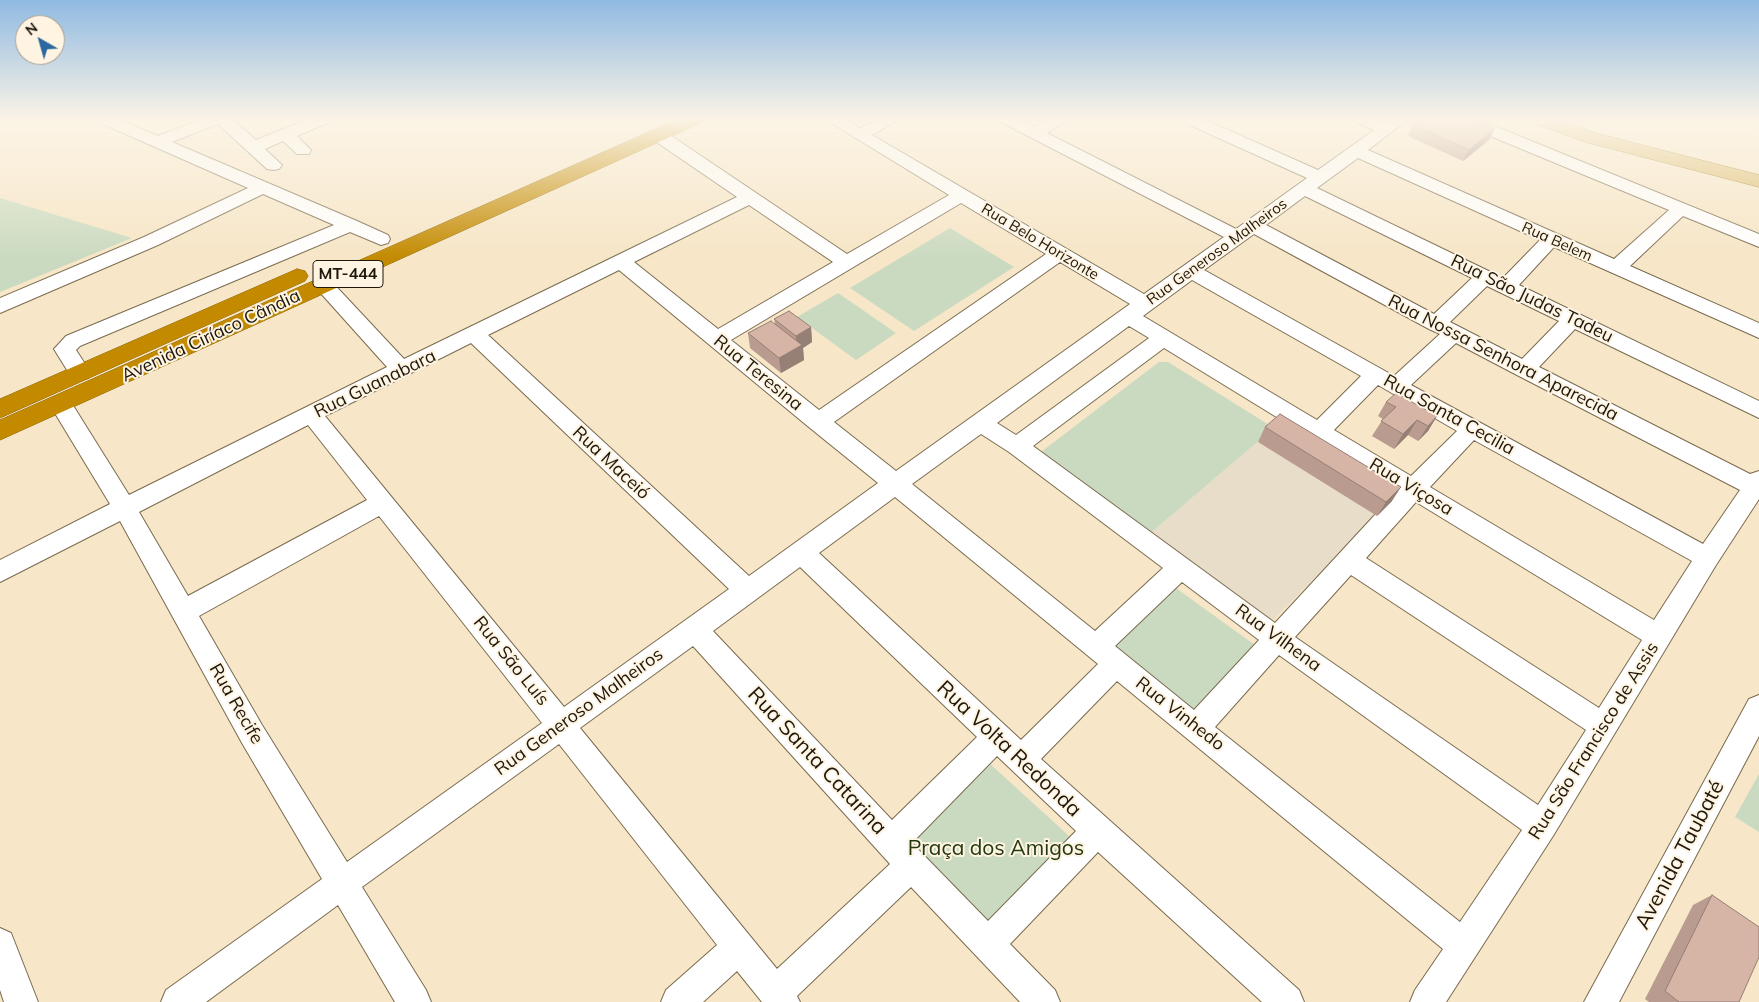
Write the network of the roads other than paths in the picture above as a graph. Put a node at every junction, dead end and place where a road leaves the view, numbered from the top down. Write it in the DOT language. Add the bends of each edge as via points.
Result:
graph roads {
  1 [pos="211,165"];
  2 [pos="564,165"];
  3 [pos="577,165"];
  4 [pos="708,165"];
  5 [pos="911,165"];
  6 [pos="1102,165"];
  7 [pos="1276,165"];
  8 [pos="1338,165"];
  9 [pos="1386,165"];
  10 [pos="1572,165"];
  11 [pos="1696,165"];
  12 [pos="1759,181"];
  13 [pos="1312,184"];
  14 [pos="263,187"];
  15 [pos="962,195"];
  16 [pos="751,197"];
  17 [pos="1681,210"];
  18 [pos="351,225"];
  19 [pos="1245,232"];
  20 [pos="381,239"];
  21 [pos="1551,239"];
  22 [pos="1759,241"];
  23 [pos="1060,254"];
  24 [pos="622,262"];
  25 [pos="847,263"];
  26 [pos="1616,268"];
  27 [pos="1191,271"];
  28 [pos="1485,277"];
  29 [pos="324,285"];
  30 [pos="1506,287"];
  31 [pos="0,306"];
  32 [pos="1137,310"];
  33 [pos="1573,319"];
  34 [pos="1445,328"];
  35 [pos="1759,331"];
  36 [pos="475,335"];
  37 [pos="1163,338"];
  38 [pos="717,339"];
  39 [pos="402,370"];
  40 [pos="1524,370"];
  41 [pos="80,373"];
  42 [pos="1376,374"];
  43 [pos="1397,385"];
  44 [pos="61,405"];
  45 [pos="0,409"];
  46 [pos="1759,410"];
  47 [pos="312,414"];
  48 [pos="818,422"];
  49 [pos="980,423"];
  50 [pos="1472,429"];
  51 [pos="0,431"];
  52 [pos="1319,432"];
  53 [pos="1017,446"];
  54 [pos="1757,483"];
  55 [pos="896,484"];
  56 [pos="1413,489"];
  57 [pos="384,502"];
  58 [pos="125,508"];
  59 [pos="801,552"];
  60 [pos="1707,558"];
  61 [pos="1350,561"];
  62 [pos="1181,568"];
  63 [pos="0,572"];
  64 [pos="748,591"];
  65 [pos="183,612"];
  66 [pos="694,629"];
  67 [pos="1658,636"];
  68 [pos="1276,638"];
  69 [pos="1106,655"];
  70 [pos="1759,708"];
  71 [pos="562,725"];
  72 [pos="1604,726"];
  73 [pos="1197,727"];
  74 [pos="997,737"];
  75 [pos="1021,759"];
  76 [pos="1542,826"];
  77 [pos="1097,831"];
  78 [pos="902,854"];
  79 [pos="341,884"];
  80 [pos="0,944"];
  81 [pos="988,944"];
  82 [pos="1464,945"];
  83 [pos="739,947"];
  84 [pos="780,998"];
  85 [pos="21,1002"];
  86 [pos="178,1002"];
  87 [pos="414,1002"];
  88 [pos="678,1002"];
  89 [pos="1043,1002"];
  90 [pos="1287,1002"];
  91 [pos="1427,1002"];
  92 [pos="1601,1002"];
  1 -- 14 [label="street"];
  2 -- 20 [label="highway, Avenida Ciríaco Cândia / MT-444"];
  3 -- 29 [label="highway, Avenida Ciríaco Cândia / MT-444"];
  4 -- 16 [label="street"];
  5 -- 15 [label="street, Rua Belo Horizonte"];
  6 -- 19 [label="street, Rua Nossa Senhora Aparecida"];
  7 -- 13 [label="street, Rua São Judas Tadeu"];
  8 -- 13 [label="street, Rua Generoso Malheiros"];
  9 -- 21 [label="street, Rua Belem"];
  10 -- 17 [label="street"];
  11 -- 12 [label="main road"];
  13 -- 19 [label="street, Rua Generoso Malheiros"];
  13 -- 28 [label="street, Rua São Judas Tadeu"];
  14 -- 18 [label="street"];
  14 -- 31 [label="street" via="160,237"];
  15 -- 23 [label="street, Rua Belo Horizonte"];
  15 -- 25 [label="street"];
  16 -- 24 [label="street, Rua Guanabara"];
  16 -- 25 [label="street"];
  17 -- 22 [label="street"];
  17 -- 26 [label="street"];
  18 -- 20 [label="street"];
  18 -- 41 [label="street" via="73,341 64,349"];
  19 -- 27 [label="street, Rua Generoso Malheiros"];
  19 -- 34 [label="street, Rua Nossa Senhora Aparecida"];
  20 -- 41 [label="highway, Avenida Ciríaco Cândia / MT-444"];
  21 -- 26 [label="street, Rua Belem"];
  21 -- 30 [label="street"];
  23 -- 32 [label="street, Rua Belo Horizonte"];
  23 -- 48 [label="street"];
  24 -- 36 [label="street, Rua Guanabara"];
  24 -- 38 [label="street, Rua Teresina"];
  25 -- 38 [label="street"];
  26 -- 35 [label="street, Rua Belem"];
  27 -- 32 [label="street, Rua Generoso Malheiros"];
  27 -- 42 [label="street, Rua Santa Cecilia"];
  28 -- 30 [label="street, Rua São Judas Tadeu"];
  28 -- 34 [label="street"];
  29 -- 39 [label="street"];
  29 -- 44 [label="highway, Avenida Ciríaco Cândia / MT-444"];
  30 -- 33 [label="street, Rua São Judas Tadeu"];
  32 -- 37 [label="street, Rua Generoso Malheiros"];
  32 -- 49 [label="street, Rua Generoso Malheiros"];
  33 -- 40 [label="street"];
  33 -- 46 [label="street, Rua São Judas Tadeu"];
  34 -- 40 [label="street, Rua Nossa Senhora Aparecida"];
  34 -- 43 [label="street"];
  36 -- 39 [label="street, Rua Guanabara"];
  36 -- 64 [label="street, Rua Maceió"];
  37 -- 52 [label="street, Rua Viçosa"];
  37 -- 53 [label="street"];
  38 -- 48 [label="street, Rua Teresina"];
  39 -- 47 [label="street, Rua Guanabara"];
  40 -- 54 [label="street, Rua Nossa Senhora Aparecida"];
  41 -- 45 [label="highway, Avenida Ciríaco Cândia / MT-444"];
  42 -- 43 [label="street, Rua Santa Cecilia"];
  42 -- 52 [label="street"];
  43 -- 50 [label="street, Rua Santa Cecilia"];
  44 -- 51 [label="highway, Avenida Ciríaco Cândia / MT-444"];
  44 -- 58 [label="street, Rua Recife"];
  47 -- 57 [label="street, Rua São Luís"];
  47 -- 58 [label="street, Rua Guanabara"];
  48 -- 55 [label="street, Rua Teresina"];
  49 -- 53 [label="street"];
  49 -- 55 [label="street, Rua Generoso Malheiros"];
  50 -- 56 [label="street"];
  50 -- 60 [label="street, Rua Santa Cecilia"];
  52 -- 56 [label="street, Rua Viçosa"];
  53 -- 62 [label="street, Rua Vilhena"];
  54 -- 60 [label="street, Rua São Francisco de Assis"];
  55 -- 59 [label="street, Rua Generoso Malheiros"];
  55 -- 69 [label="street, Rua Vinhedo"];
  56 -- 61 [label="street"];
  56 -- 67 [label="street, Rua Viçosa"];
  57 -- 65 [label="street"];
  57 -- 71 [label="street, Rua São Luís"];
  58 -- 63 [label="street, Rua Guanabara"];
  58 -- 65 [label="street, Rua Recife"];
  59 -- 64 [label="street, Rua Generoso Malheiros"];
  59 -- 74 [label="street, Rua Volta Redonda"];
  60 -- 67 [label="street, Rua São Francisco de Assis"];
  61 -- 68 [label="street"];
  61 -- 72 [label="street"];
  62 -- 68 [label="street, Rua Vilhena"];
  62 -- 69 [label="street"];
  64 -- 66 [label="street, Rua Generoso Malheiros"];
  65 -- 79 [label="street, Rua Recife"];
  66 -- 71 [label="street, Rua Generoso Malheiros"];
  66 -- 78 [label="street, Rua Santa Catarina"];
  67 -- 72 [label="street, Rua São Francisco de Assis"];
  68 -- 73 [label="street"];
  68 -- 76 [label="street, Rua Vilhena"];
  69 -- 73 [label="street, Rua Vinhedo"];
  69 -- 75 [label="street"];
  70 -- 92 [label="street, Avenida Taubaté"];
  71 -- 79 [label="street, Rua Generoso Malheiros"];
  71 -- 83 [label="street, Rua São Luís"];
  72 -- 76 [label="street, Rua São Francisco de Assis"];
  73 -- 82 [label="street, Rua Vinhedo"];
  74 -- 75 [label="street, Rua Volta Redonda"];
  74 -- 78 [label="street"];
  75 -- 77 [label="street, Rua Volta Redonda"];
  76 -- 82 [label="street, Rua São Francisco de Assis"];
  77 -- 81 [label="street"];
  77 -- 90 [label="street, Rua Volta Redonda"];
  78 -- 81 [label="street, Rua Santa Catarina"];
  78 -- 84 [label="street"];
  79 -- 86 [label="street, Rua Generoso Malheiros"];
  79 -- 87 [label="street, Rua Recife"];
  80 -- 85 [label="street"];
  81 -- 89 [label="street, Rua Santa Catarina"];
  82 -- 91 [label="street, Rua São Francisco de Assis"];
  83 -- 84 [label="street, Rua São Luís"];
  83 -- 88 [label="street"];
}
